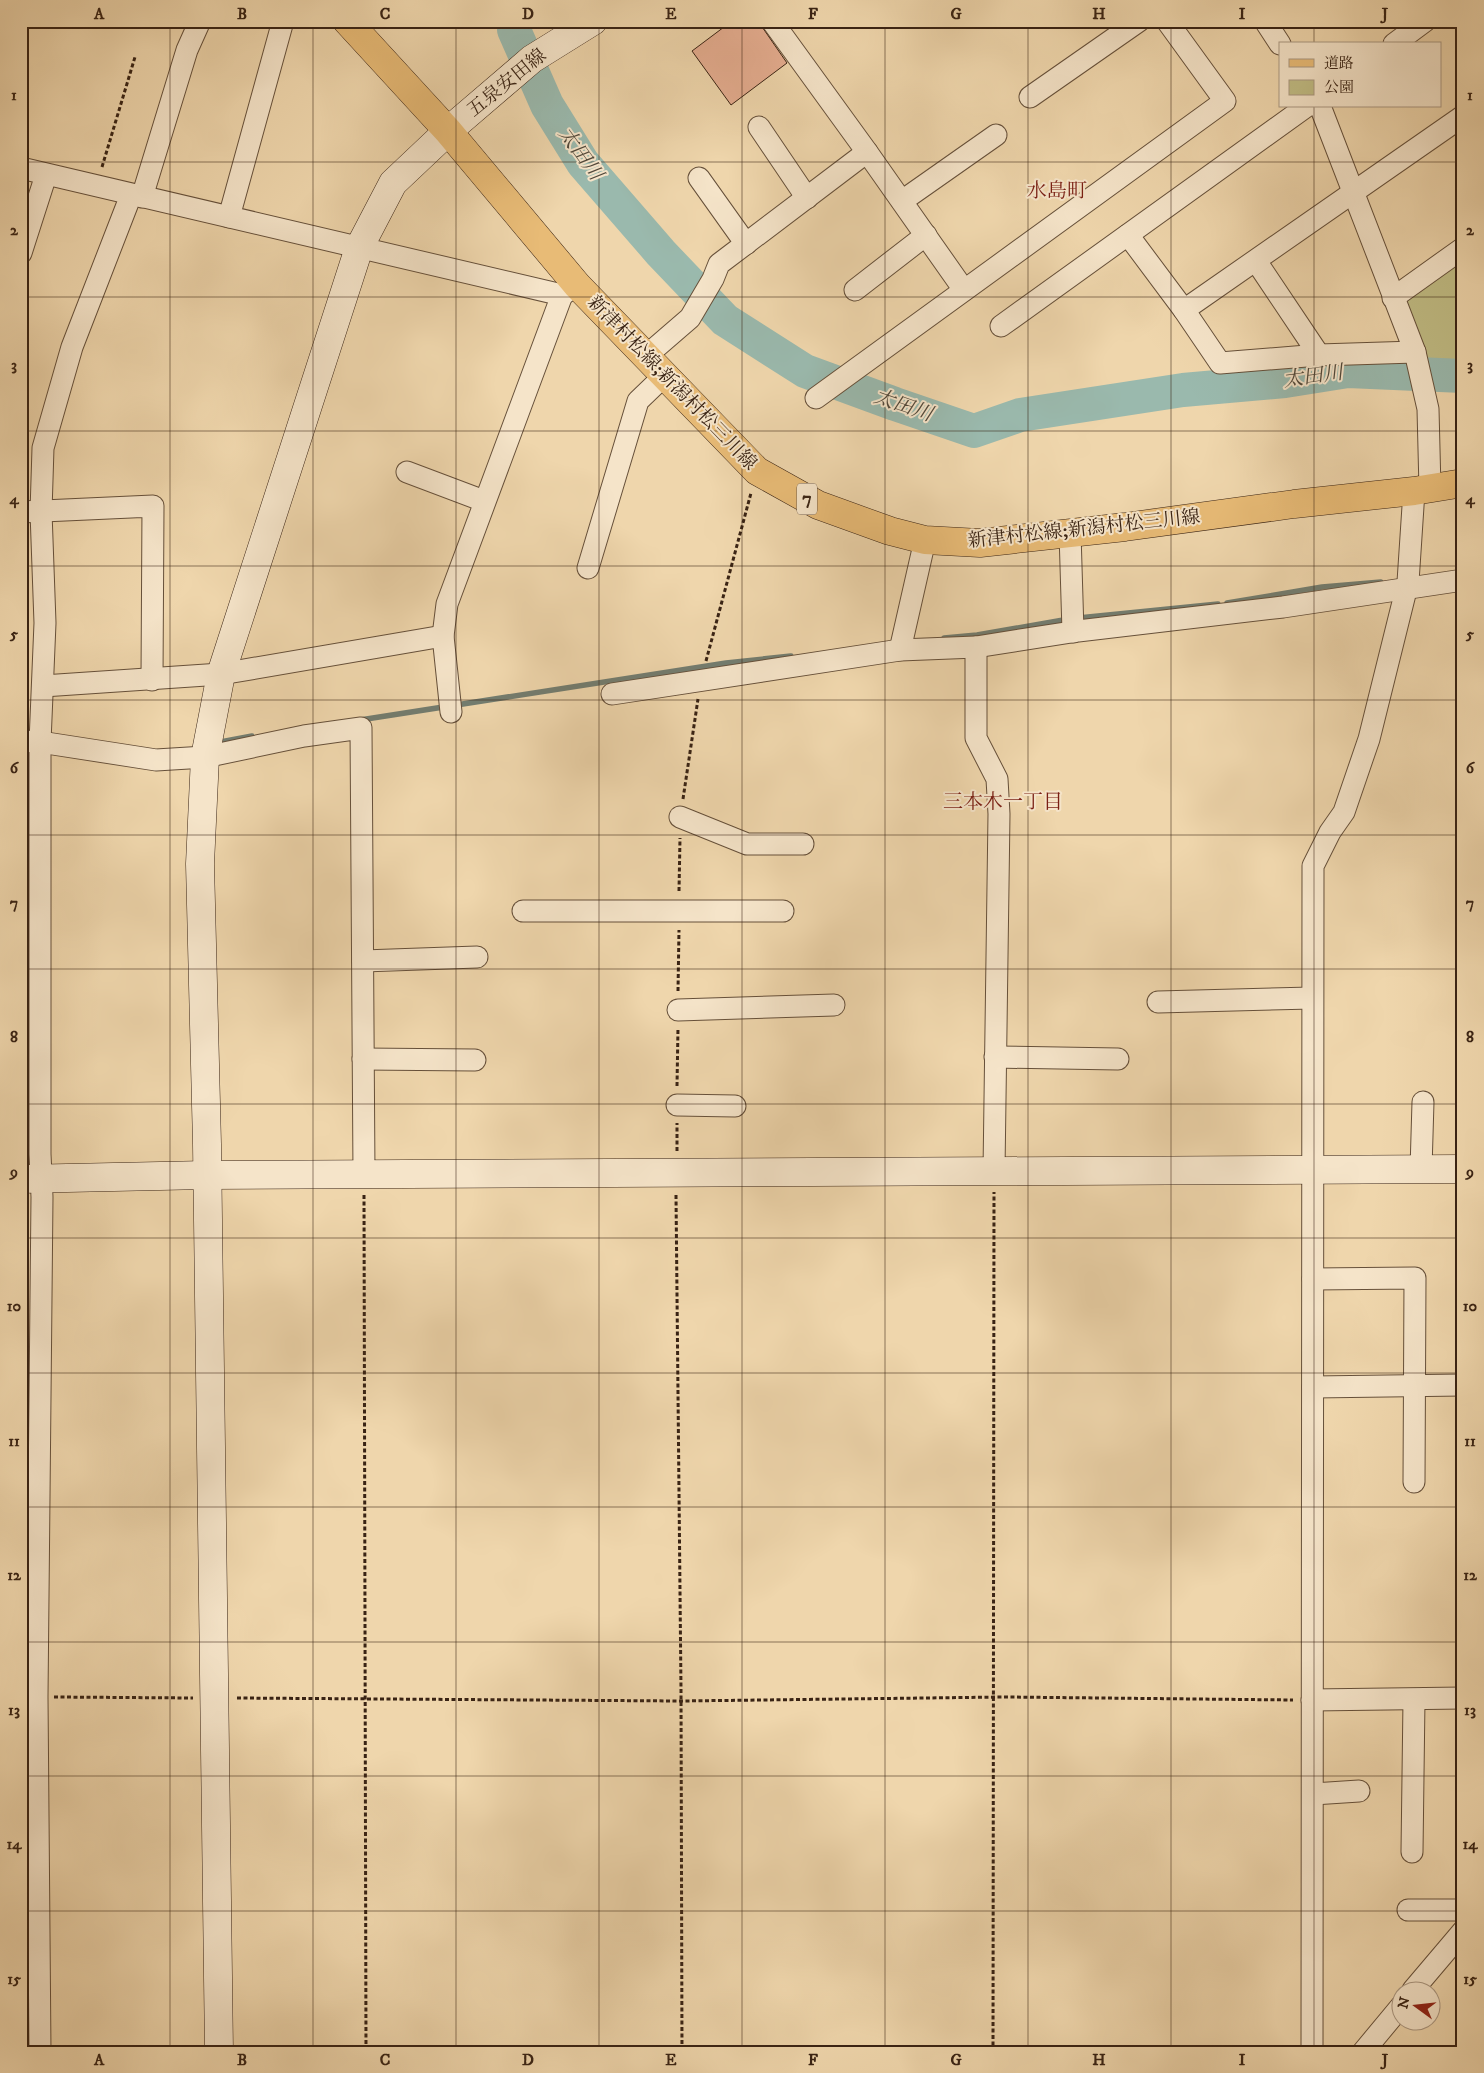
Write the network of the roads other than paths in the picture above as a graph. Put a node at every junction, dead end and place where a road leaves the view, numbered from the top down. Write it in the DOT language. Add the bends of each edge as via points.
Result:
graph roads {
  1 [pos="200,21"];
  2 [pos="283,21"];
  3 [pos="347,21"];
  4 [pos="593,21"];
  5 [pos="772,21"];
  6 [pos="1139,21"];
  7 [pos="1167,21"];
  8 [pos="1265,21"];
  9 [pos="1426,21"];
  10 [pos="1279,42"];
  11 [pos="1397,42"];
  12 [pos="1030,97"];
  13 [pos="1304,108"];
  14 [pos="1321,108"];
  15 [pos="1463,116"];
  16 [pos="759,127"];
  17 [pos="448,131"];
  18 [pos="996,135"];
  19 [pos="867,152"];
  20 [pos="21,168"];
  21 [pos="46,175"];
  22 [pos="699,178"];
  23 [pos="1352,193"];
  24 [pos="137,196"];
  25 [pos="806,198"];
  26 [pos="902,201"];
  27 [pos="229,217"];
  28 [pos="926,235"];
  29 [pos="1128,235"];
  30 [pos="746,244"];
  31 [pos="359,248"];
  32 [pos="1463,248"];
  33 [pos="21,253"];
  34 [pos="1256,261"];
  35 [pos="570,290"];
  36 [pos="856,290"];
  37 [pos="964,290"];
  38 [pos="1393,298"];
  39 [pos="1184,310"];
  40 [pos="1001,326"];
  41 [pos="1415,352"];
  42 [pos="1319,355"];
  43 [pos="656,366"];
  44 [pos="816,398"];
  45 [pos="407,472"];
  46 [pos="1463,483"];
  47 [pos="1422,490"];
  48 [pos="484,501"];
  49 [pos="31,512"];
  50 [pos="1070,533"];
  51 [pos="925,540"];
  52 [pos="588,568"];
  53 [pos="1463,580"];
  54 [pos="1407,589"];
  55 [pos="1073,632"];
  56 [pos="443,636"];
  57 [pos="976,646"];
  58 [pos="900,650"];
  59 [pos="220,674"];
  60 [pos="152,680"];
  61 [pos="43,686"];
  62 [pos="612,694"];
  63 [pos="451,712"];
  64 [pos="31,742"];
  65 [pos="205,757"];
  66 [pos="680,817"];
  67 [pos="803,844"];
  68 [pos="522,911"];
  69 [pos="783,911"];
  70 [pos="477,957"];
  71 [pos="363,961"];
  72 [pos="1312,998"];
  73 [pos="1158,1002"];
  74 [pos="834,1005"];
  75 [pos="678,1010"];
  76 [pos="995,1058"];
  77 [pos="363,1059"];
  78 [pos="1118,1059"];
  79 [pos="474,1060"];
  80 [pos="1423,1102"];
  81 [pos="677,1105"];
  82 [pos="735,1106"];
  83 [pos="1421,1169"];
  84 [pos="1463,1169"];
  85 [pos="1313,1170"];
  86 [pos="994,1171"];
  87 [pos="364,1174"];
  88 [pos="206,1175"];
  89 [pos="31,1178"];
  90 [pos="1313,1280"];
  91 [pos="1463,1385"];
  92 [pos="1414,1386"];
  93 [pos="1313,1387"];
  94 [pos="1414,1482"];
  95 [pos="1463,1698"];
  96 [pos="1312,1700"];
  97 [pos="1414,1700"];
  98 [pos="1358,1791"];
  99 [pos="1313,1794"];
  100 [pos="1412,1852"];
  101 [pos="1408,1910"];
  102 [pos="1463,1910"];
  103 [pos="1460,1940"];
  104 [pos="1423,1980"];
  105 [pos="1392,2017"];
  106 [pos="40,2052"];
  107 [pos="218,2052"];
  108 [pos="1312,2052"];
  109 [pos="1363,2052"];
  1 -- 24 [label="street"];
  2 -- 27 [label="street"];
  3 -- 17 [label="main road, 新津村松線;新潟村松三川線 / 7"];
  4 -- 17 [label="street, 五泉安田線" via="532,59"];
  5 -- 19 [label="street"];
  6 -- 12 [label="street"];
  7 -- 37 [label="street" via="1225,101"];
  8 -- 10 [label="street"];
  9 -- 11 [label="street"];
  13 -- 29 [label="street"];
  14 -- 23 [label="street"];
  15 -- 23 [label="street"];
  16 -- 25 [label="street"];
  17 -- 31 [label="street, 五泉安田線" via="393,183"];
  17 -- 35 [label="main road, 新津村松線;新潟村松三川線 / 7"];
  18 -- 26 [label="street"];
  19 -- 25 [label="street"];
  19 -- 26 [label="street"];
  20 -- 21 [label="street"];
  21 -- 24 [label="street"];
  21 -- 33 [label="street"];
  22 -- 30 [label="street"];
  23 -- 34 [label="street"];
  23 -- 38 [label="street"];
  24 -- 27 [label="street"];
  24 -- 49 [label="street" via="72,348 43,448"];
  25 -- 30 [label="street"];
  26 -- 28 [label="street"];
  27 -- 31 [label="street"];
  28 -- 36 [label="street"];
  28 -- 37 [label="street"];
  29 -- 39 [label="street"];
  29 -- 40 [label="street"];
  30 -- 43 [label="street" via="719,264 690,318"];
  31 -- 35 [label="street"];
  31 -- 59 [label="street, 五泉安田線"];
  32 -- 38 [label="street"];
  34 -- 39 [label="street"];
  34 -- 42 [label="street"];
  35 -- 43 [label="main road, 新津村松線;新潟村松三川線 / 7"];
  35 -- 48 [label="street"];
  37 -- 44 [label="street"];
  38 -- 41 [label="street"];
  39 -- 42 [label="street" via="1220,364"];
  41 -- 42 [label="street"];
  41 -- 47 [label="street" via="1428,408"];
  43 -- 51 [label="main road, 新津村松線;新潟村松三川線 / 7" via="758,471 818,505"];
  43 -- 52 [label="street" via="638,401"];
  45 -- 48 [label="street"];
  46 -- 47 [label="main road, 新津村松線;新潟村松三川線 / 7"];
  47 -- 50 [label="main road, 新津村松線;新潟村松三川線 / 7"];
  47 -- 54 [label="street"];
  48 -- 56 [label="street" via="447,604"];
  49 -- 60 [label="street" via="153,506"];
  49 -- 61 [label="street" via="45,623"];
  50 -- 51 [label="main road, 新津村松線;新潟村松三川線 / 7" via="980,544"];
  50 -- 55 [label="street"];
  51 -- 58 [label="street"];
  53 -- 54 [label="street"];
  54 -- 55 [label="street"];
  54 -- 72 [label="street" via="1366,748 1344,812 1313,866"];
  55 -- 57 [label="street"];
  56 -- 59 [label="street"];
  56 -- 63 [label="street"];
  57 -- 58 [label="street"];
  57 -- 76 [label="street" via="976,738 997,779 999,814"];
  58 -- 62 [label="street"];
  59 -- 60 [label="street"];
  59 -- 65 [label="street, 五泉安田線"];
  60 -- 61 [label="street"];
  61 -- 64 [label="street"];
  64 -- 65 [label="street" via="156,760"];
  64 -- 89 [label="street"];
  65 -- 71 [label="street" via="304,736 361,728"];
  65 -- 88 [label="street, 五泉安田線" via="200,864"];
  66 -- 67 [label="street" via="747,844"];
  68 -- 69 [label="street"];
  70 -- 71 [label="street"];
  71 -- 77 [label="street"];
  72 -- 73 [label="street"];
  72 -- 85 [label="street"];
  74 -- 75 [label="street"];
  76 -- 78 [label="street"];
  76 -- 86 [label="street"];
  77 -- 79 [label="street"];
  77 -- 87 [label="street"];
  80 -- 83 [label="street"];
  81 -- 82 [label="street"];
  83 -- 84 [label="street"];
  83 -- 85 [label="street"];
  85 -- 86 [label="street"];
  85 -- 90 [label="street"];
  86 -- 87 [label="street"];
  87 -- 88 [label="street"];
  88 -- 89 [label="street"];
  88 -- 107 [label="street, 五泉安田線"];
  89 -- 106 [label="street"];
  90 -- 92 [label="street" via="1415,1278"];
  90 -- 93 [label="street"];
  91 -- 92 [label="street"];
  92 -- 93 [label="street"];
  92 -- 94 [label="street"];
  93 -- 96 [label="street"];
  95 -- 97 [label="street"];
  96 -- 97 [label="street"];
  96 -- 99 [label="street"];
  97 -- 100 [label="street"];
  98 -- 99 [label="street"];
  99 -- 108 [label="street"];
  101 -- 102 [label="street"];
  103 -- 104 [label="street"];
  105 -- 109 [label="street"];
}
